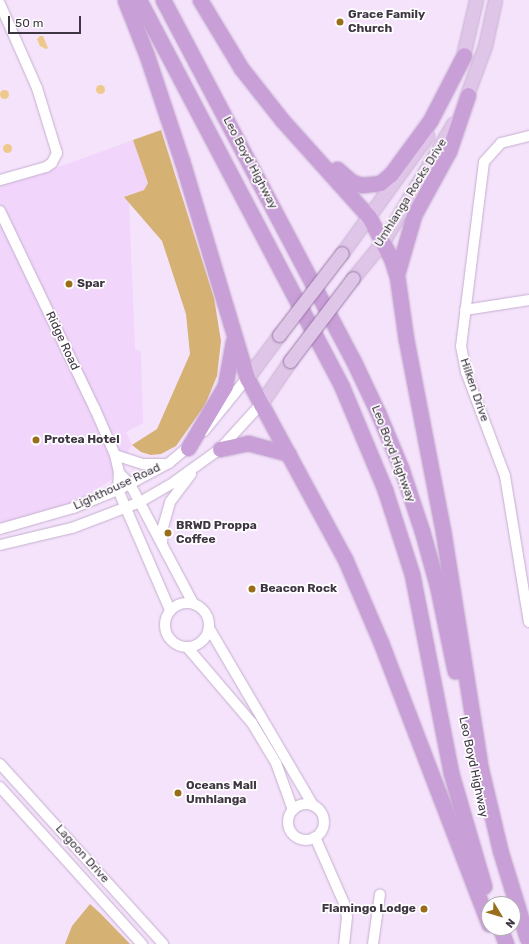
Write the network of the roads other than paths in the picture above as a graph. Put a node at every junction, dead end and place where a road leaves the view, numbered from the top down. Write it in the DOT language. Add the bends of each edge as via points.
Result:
graph roads {
  1 [pos="125,0"];
  2 [pos="139,0"];
  3 [pos="163,0"];
  4 [pos="200,0"];
  5 [pos="476,0"];
  6 [pos="495,0"];
  7 [pos="0,4"];
  8 [pos="464,55"];
  9 [pos="241,68"];
  10 [pos="468,95"];
  11 [pos="529,136"];
  12 [pos="0,180"];
  13 [pos="0,211"];
  14 [pos="369,217"];
  15 [pos="384,240"];
  16 [pos="397,276"];
  17 [pos="529,300"];
  18 [pos="465,310"];
  19 [pos="233,336"];
  20 [pos="247,378"];
  21 [pos="260,405"];
  22 [pos="188,448"];
  23 [pos="220,449"];
  24 [pos="289,454"];
  25 [pos="114,455"];
  26 [pos="169,463"];
  27 [pos="200,464"];
  28 [pos="119,473"];
  29 [pos="130,484"];
  30 [pos="118,490"];
  31 [pos="140,502"];
  32 [pos="127,508"];
  33 [pos="0,529"];
  34 [pos="0,545"];
  35 [pos="162,547"];
  36 [pos="526,580"];
  37 [pos="193,603"];
  38 [pos="170,610"];
  39 [pos="529,622"];
  40 [pos="209,628"];
  41 [pos="187,647"];
  42 [pos="0,764"];
  43 [pos="0,787"];
  44 [pos="32,799"];
  45 [pos="313,805"];
  46 [pos="21,810"];
  47 [pos="293,810"];
  48 [pos="315,837"];
  49 [pos="75,845"];
  50 [pos="62,856"];
  51 [pos="380,894"];
  52 [pos="489,896"];
  53 [pos="481,903"];
  54 [pos="528,940"];
  55 [pos="142,944"];
  56 [pos="163,944"];
  57 [pos="344,944"];
  58 [pos="373,944"];
  1 -- 19 [label="highway" via="168,118"];
  2 -- 52 [label="highway, Leo Boyd Highway" via="339,380 385,490 412,574 451,773"];
  3 -- 54 [label="highway, Leo Boyd Highway" via="353,360 401,468 437,585 453,658 470,762 484,820 502,876"];
  4 -- 9 [label="highway"];
  5 -- 8 [label="main road, Umhlanga Rocks Drive"];
  6 -- 10 [label="main road, Umhlanga Rocks Drive" via="485,46"];
  7 -- 12 [label="street" via="36,88 57,153 52,163 46,167"];
  8 -- 9 [label="highway" via="436,112 407,154 386,179 368,185 356,184 344,177"];
  8 -- 14 [label="main road, Umhlanga Rocks Drive" via="454,85 431,130"];
  9 -- 14 [label="highway" via="282,120"];
  10 -- 15 [label="main road, Umhlanga Rocks Drive" via="432,163"];
  10 -- 16 [label="highway" via="449,151 409,227"];
  11 -- 18 [label="street, Hilken Drive" via="500,143 484,162"];
  13 -- 25 [label="street, Ridge Road" via="95,409"];
  14 -- 15 [label="highway"];
  14 -- 20 [label="main road, Umhlanga Rocks Drive, bridge"];
  15 -- 16 [label="highway"];
  15 -- 21 [label="main road, Umhlanga Rocks Drive, bridge" via="290,361"];
  16 -- 54 [label="highway" via="406,339 445,546 480,770 500,850"];
  17 -- 18 [label="street"];
  18 -- 36 [label="street, Hilken Drive" via="462,362 501,461"];
  19 -- 20 [label="highway"];
  19 -- 22 [label="highway" via="232,358 225,386"];
  20 -- 21 [label="highway"];
  20 -- 22 [label="street, Lighthouse Road"];
  21 -- 23 [label="street, Lighthouse Road"];
  21 -- 24 [label="highway"];
  22 -- 26 [label="street, Lighthouse Road"];
  23 -- 24 [label="highway" via="248,443"];
  23 -- 27 [label="street, Lighthouse Road"];
  24 -- 53 [label="highway" via="336,541 381,643"];
  25 -- 26 [label="street" via="143,464"];
  25 -- 28 [label="street, Ridge Road"];
  26 -- 29 [label="street, Lighthouse Road"];
  27 -- 31 [label="street, Lighthouse Road"];
  27 -- 35 [label="street" via="170,502 163,527"];
  28 -- 29 [label="street"];
  28 -- 30 [label="street"];
  29 -- 30 [label="street, Lighthouse Road"];
  29 -- 31 [label="street"];
  30 -- 32 [label="street"];
  30 -- 33 [label="street, Lighthouse Road" via="73,508"];
  31 -- 32 [label="street, Lighthouse Road"];
  31 -- 35 [label="street"];
  32 -- 34 [label="street, Lighthouse Road" via="72,528"];
  32 -- 38 [label="street"];
  35 -- 37 [label="street"];
  36 -- 39 [label="street, Hilken Drive"];
  37 -- 38 [label="street" via="181,603"];
  37 -- 40 [label="street" via="204,610"];
  38 -- 41 [label="street" via="165,622 167,634 175,643"];
  40 -- 41 [label="street" via="199,643"];
  40 -- 45 [label="street"];
  41 -- 47 [label="street" via="252,723 276,763"];
  42 -- 44 [label="street, Lagoon Drive"];
  43 -- 46 [label="street, Lagoon Drive"];
  44 -- 46 [label="street"];
  44 -- 49 [label="street, Lagoon Drive"];
  45 -- 47 [label="street" via="302,804"];
  45 -- 48 [label="street" via="322,812 324,823"];
  46 -- 50 [label="street, Lagoon Drive"];
  47 -- 48 [label="street" via="289,826 294,835 304,839"];
  48 -- 57 [label="street" via="344,903 347,918"];
  49 -- 50 [label="street"];
  49 -- 56 [label="street, Lagoon Drive"];
  50 -- 55 [label="street, Lagoon Drive"];
  51 -- 58 [label="street"];
}
